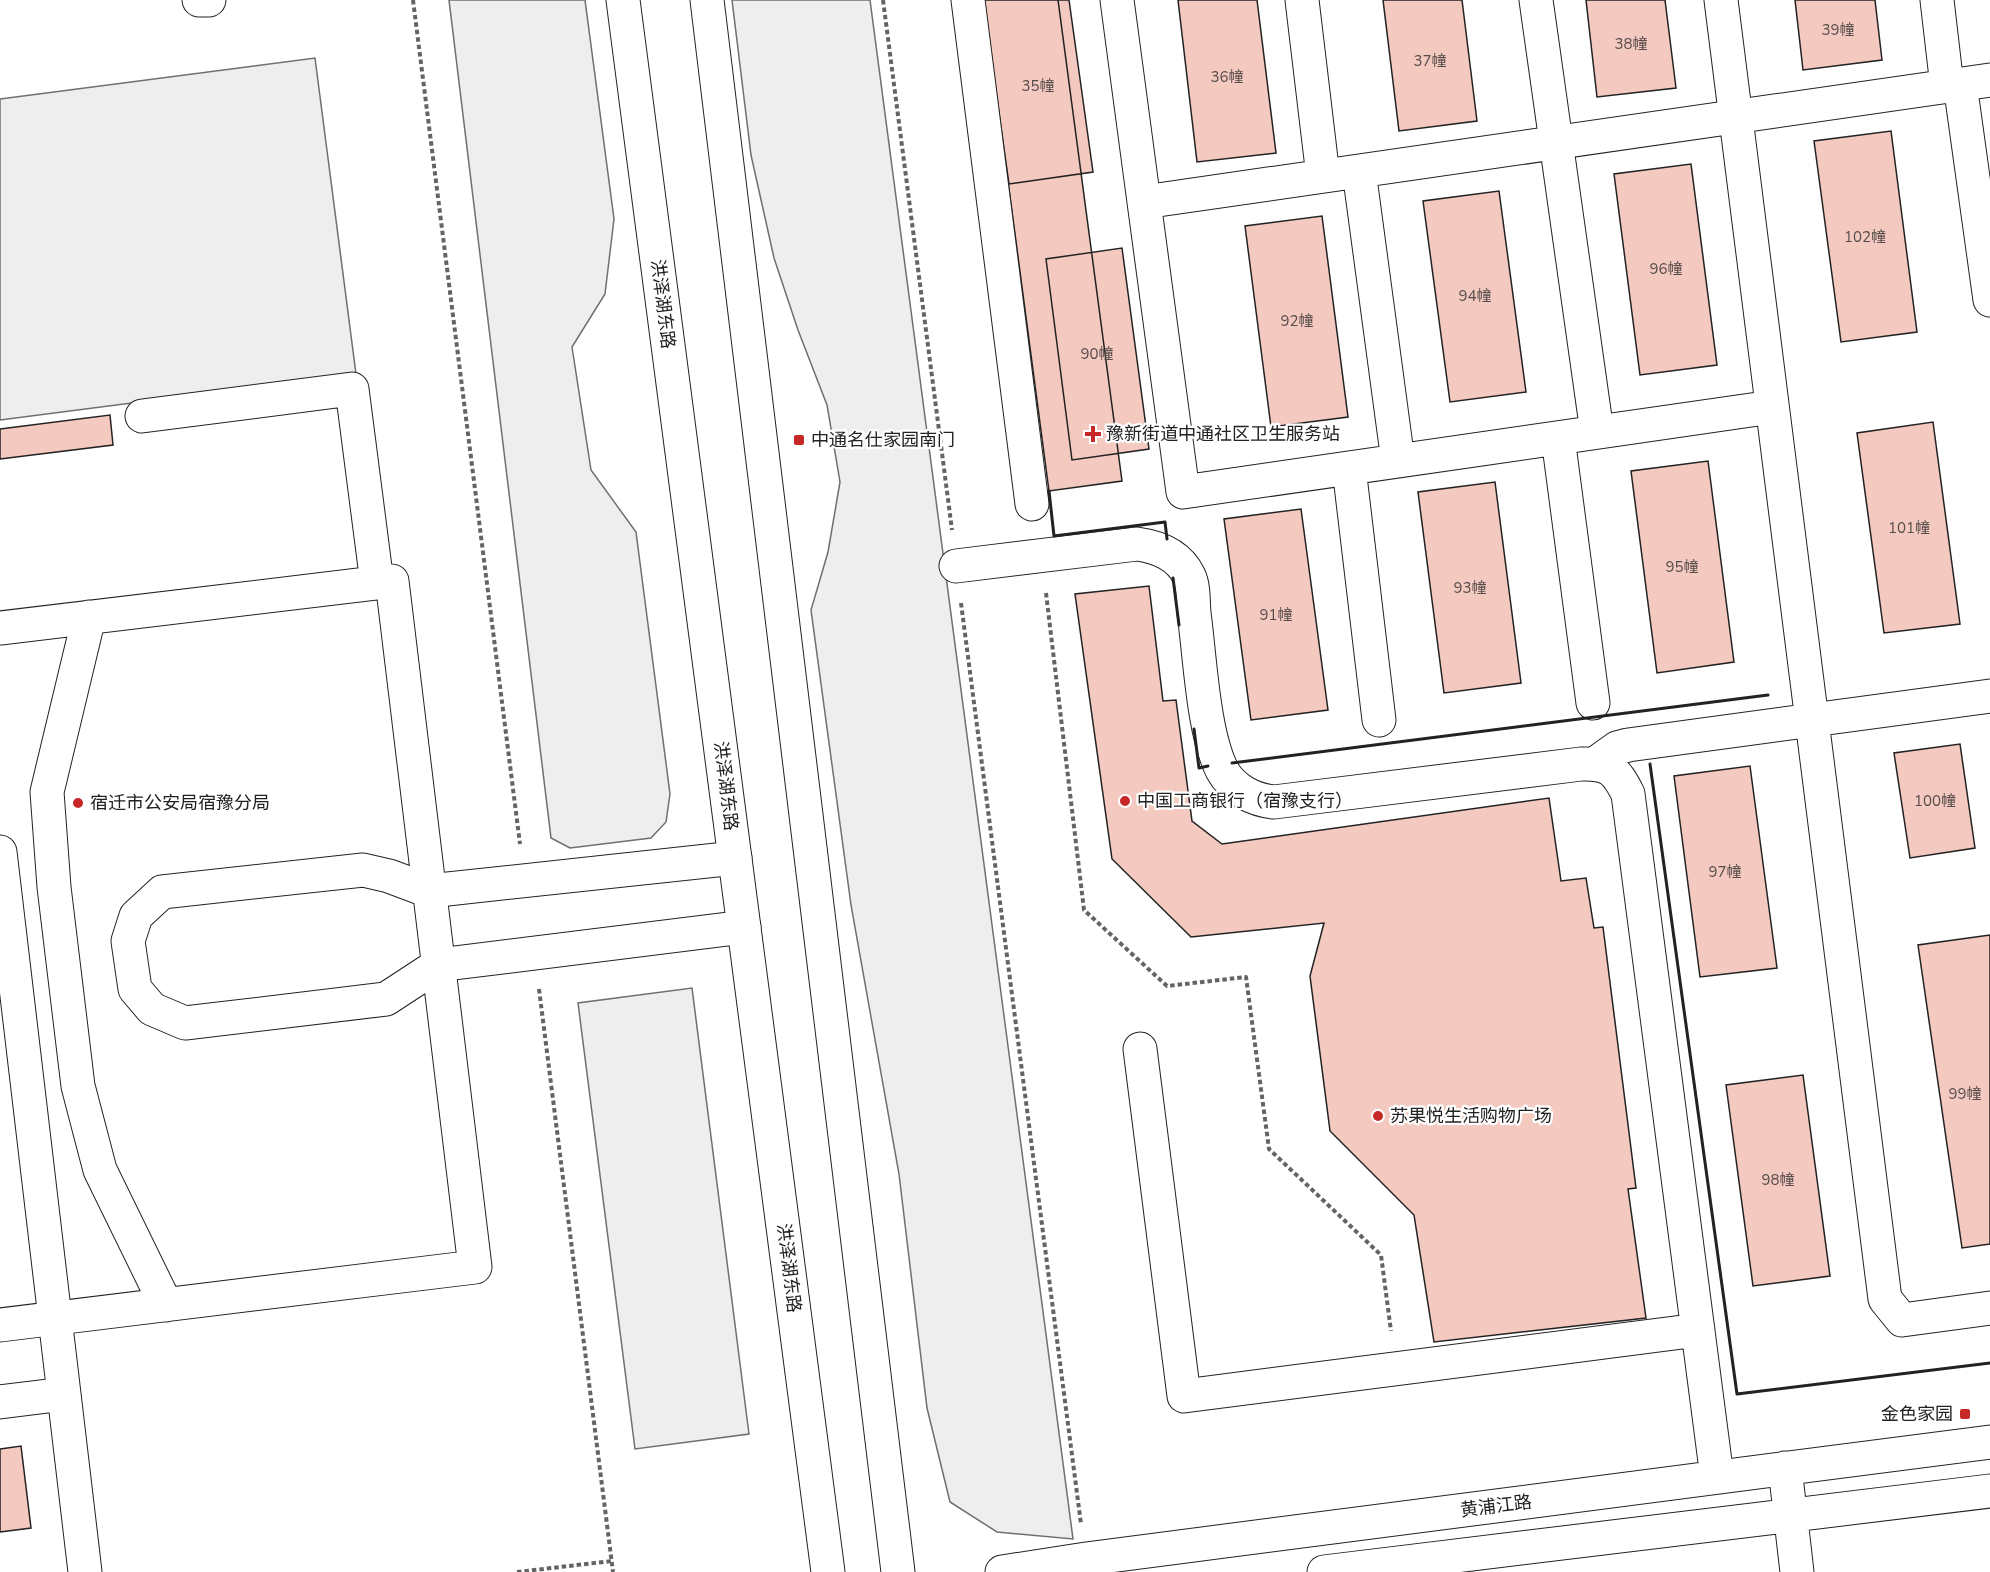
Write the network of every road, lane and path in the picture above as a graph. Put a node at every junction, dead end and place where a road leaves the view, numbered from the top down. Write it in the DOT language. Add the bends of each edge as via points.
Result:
graph roads {
  1 [pos="200,0"];
  2 [pos="208,0"];
  3 [pos="413,0"];
  4 [pos="623,0"];
  5 [pos="707,0"];
  6 [pos="883,0"];
  7 [pos="968,0"];
  8 [pos="1117,0"];
  9 [pos="1302,0"];
  10 [pos="1536,0"];
  11 [pos="1721,0"];
  12 [pos="1937,0"];
  13 [pos="1966,83"];
  14 [pos="1735,117"];
  15 [pos="1557,142"];
  16 [pos="1359,171"];
  17 [pos="1323,176"];
  18 [pos="1144,202"];
  19 [pos="1990,300"];
  20 [pos="1772,407"];
  21 [pos="142,416"];
  22 [pos="1597,432"];
  23 [pos="1558,438"];
  24 [pos="1398,461"];
  25 [pos="1349,468"];
  26 [pos="1032,504"];
  27 [pos="1042,556"];
  28 [pos="956,567"];
  29 [pos="377,583"];
  30 [pos="89,617"];
  31 [pos="0,628"];
  32 [pos="1990,696"];
  33 [pos="1593,703"];
  34 [pos="1379,720"];
  35 [pos="1812,720"];
  36 [pos="1596,764"];
  37 [pos="0,852"];
  38 [pos="735,858"];
  39 [pos="525,880"];
  40 [pos="429,891"];
  41 [pos="744,927"];
  42 [pos="534,953"];
  43 [pos="438,965"];
  44 [pos="1140,1049"];
  45 [pos="166,1305"];
  46 [pos="1990,1308"];
  47 [pos="55,1318"];
  48 [pos="0,1325"];
  49 [pos="1698,1330"];
  50 [pos="1396,1369"];
  51 [pos="64,1394"];
  52 [pos="0,1402"];
  53 [pos="1990,1442"];
  54 [pos="1785,1468"];
  55 [pos="1717,1477"];
  56 [pos="1990,1491"];
  57 [pos="1790,1515"];
  58 [pos="1086,1559"];
  59 [pos="612,1561"];
  60 [pos="86,1572"];
  61 [pos="517,1572"];
  62 [pos="613,1572"];
  63 [pos="828,1572"];
  64 [pos="898,1572"];
  65 [pos="1002,1572"];
  66 [pos="1324,1572"];
  67 [pos="1797,1572"];
  1 -- 2 [label="main road"];
  3 -- 39 [label="path"];
  4 -- 38 [label="main road, 洪泽湖东路"];
  5 -- 64 [label="main road"];
  6 -- 28 [label="path"];
  7 -- 26 [label="main road"];
  8 -- 18 [label="main road"];
  9 -- 17 [label="main road"];
  10 -- 15 [label="main road"];
  11 -- 14 [label="main road"];
  12 -- 13 [label="main road"];
  13 -- 14 [label="main road"];
  13 -- 19 [label="main road"];
  14 -- 15 [label="main road"];
  14 -- 20 [label="main road"];
  15 -- 16 [label="main road"];
  15 -- 22 [label="main road"];
  16 -- 17 [label="main road"];
  16 -- 24 [label="main road"];
  17 -- 18 [label="main road"];
  18 -- 25 [label="main road" via="1183,492"];
  20 -- 22 [label="main road"];
  20 -- 35 [label="main road"];
  21 -- 29 [label="main road" via="352,389"];
  22 -- 23 [label="main road"];
  23 -- 24 [label="main road"];
  23 -- 33 [label="main road"];
  24 -- 25 [label="main road"];
  25 -- 34 [label="main road"];
  27 -- 28 [label="main road"];
  27 -- 36 [label="main road" via="1137,544 1155,546 1174,556 1190,577 1214,750 1223,772 1239,790 1259,801"];
  27 -- 50 [label="path" via="1084,910 1167,987 1246,977 1269,1149 1381,1255"];
  28 -- 58 [label="path"];
  29 -- 30 [label="main road"];
  29 -- 40 [label="main road" via="392,581"];
  30 -- 31 [label="main road"];
  30 -- 45 [label="main road" via="47,792 54,887 78,1086 100,1170"];
  32 -- 35 [label="main road"];
  35 -- 36 [label="main road" via="1628,745 1617,748"];
  35 -- 46 [label="main road" via="1885,1299 1902,1320"];
  36 -- 49 [label="main road" via="1618,775 1628,794"];
  37 -- 47 [label="main road"];
  38 -- 39 [label="main road"];
  38 -- 41 [label="main road, 洪泽湖东路"];
  39 -- 40 [label="main road"];
  40 -- 43 [label="main road"];
  40 -- 43 [label="main road" via="363,870 162,892 136,916 128,941 135,989 152,1009 185,1023 386,999"];
  41 -- 42 [label="main road"];
  41 -- 63 [label="main road, 洪泽湖东路"];
  42 -- 43 [label="main road"];
  42 -- 59 [label="path"];
  43 -- 45 [label="main road" via="475,1268"];
  44 -- 50 [label="main road" via="1184,1396"];
  45 -- 47 [label="main road"];
  47 -- 48 [label="main road"];
  47 -- 51 [label="main road"];
  49 -- 50 [label="main road"];
  49 -- 55 [label="main road"];
  51 -- 52 [label="main road"];
  51 -- 60 [label="main road"];
  53 -- 54 [label="main road, 黄浦江路"];
  54 -- 55 [label="main road, 黄浦江路"];
  54 -- 57 [label="main road"];
  55 -- 58 [label="main road, 黄浦江路"];
  56 -- 57 [label="main road"];
  57 -- 66 [label="main road"];
  57 -- 67 [label="main road"];
  58 -- 65 [label="main road, 黄浦江路"];
  59 -- 61 [label="path"];
  59 -- 62 [label="path"];
}
